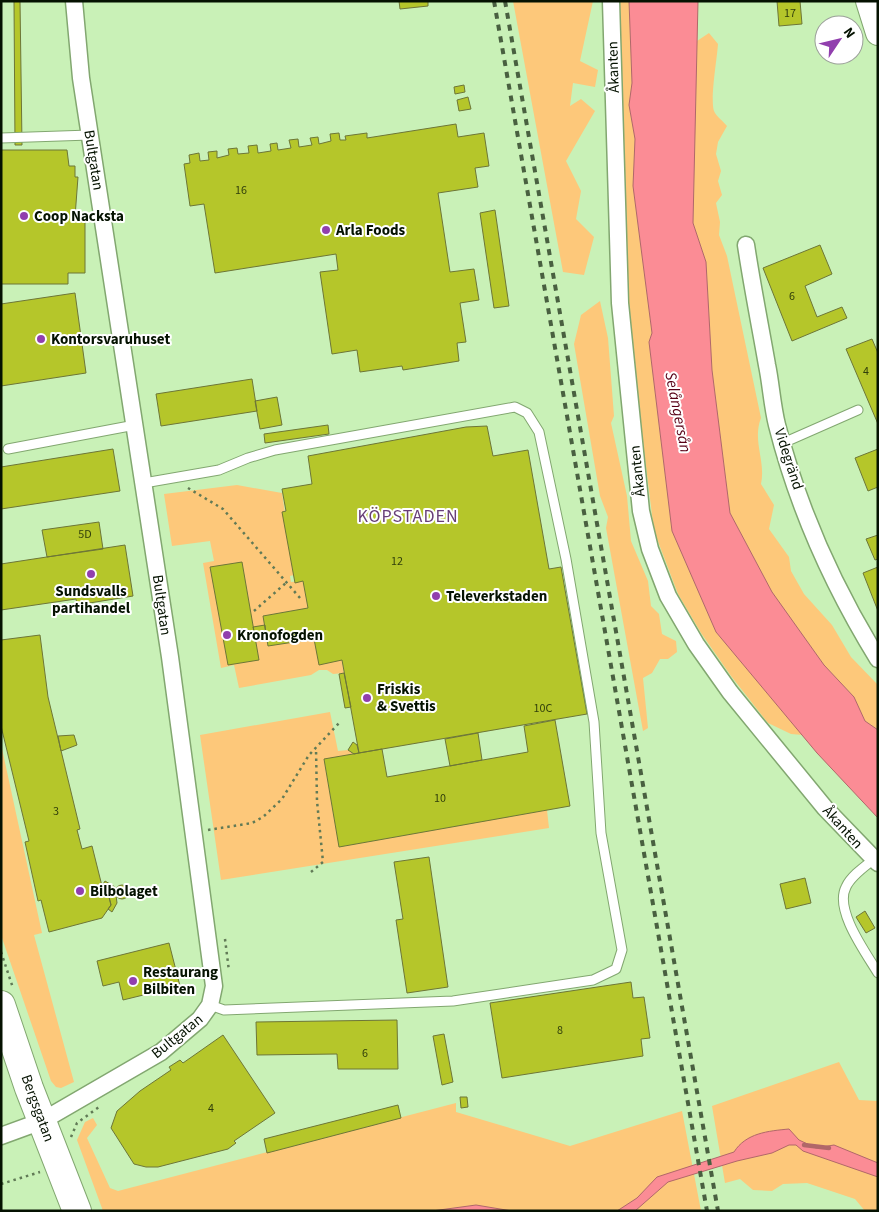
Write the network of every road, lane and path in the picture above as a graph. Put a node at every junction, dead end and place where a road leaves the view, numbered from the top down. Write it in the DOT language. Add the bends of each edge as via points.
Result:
graph roads {
  1 [pos="74,1"];
  2 [pos="611,1"];
  3 [pos="868,1"];
  4 [pos="878,33"];
  5 [pos="90,136"];
  6 [pos="1,138"];
  7 [pos="746,244"];
  8 [pos="858,410"];
  9 [pos="135,425"];
  10 [pos="783,443"];
  11 [pos="8,449"];
  12 [pos="144,483"];
  13 [pos="182,489"];
  14 [pos="287,582"];
  15 [pos="300,598"];
  16 [pos="254,611"];
  17 [pos="878,659"];
  18 [pos="340,722"];
  19 [pos="316,747"];
  20 [pos="208,830"];
  21 [pos="876,861"];
  22 [pos="311,872"];
  23 [pos="878,973"];
  24 [pos="1,1005"];
  25 [pos="210,1005"];
  26 [pos="42,1121"];
  27 [pos="1,1136"];
  28 [pos="41,1171"];
  29 [pos="1,1184"];
  30 [pos="77,1211"];
  1 -- 5 [label="street, Bultgatan"];
  2 -- 21 [label="street, Åkanten" via="620,303 641,511 650,549 668,596 696,644 730,692 826,808"];
  3 -- 4 [label="street"];
  5 -- 6 [label="lane"];
  5 -- 9 [label="street, Bultgatan"];
  7 -- 10 [label="street, Videgränd"];
  8 -- 10 [label="lane"];
  9 -- 11 [label="lane"];
  9 -- 12 [label="street, Bultgatan"];
  10 -- 17 [label="street, Videgränd" via="812,530 855,622"];
  12 -- 25 [label="street, Bultgatan" via="207,926 214,986"];
  12 -- 25 [label="lane" via="219,470 274,450 515,407 527,413 539,432 557,514 594,722 601,833 622,950 616,969 593,980 453,1002 224,1010"];
  13 -- 14 [label="path" via="190,488 223,509"];
  14 -- 15 [label="path"];
  14 -- 16 [label="path"];
  18 -- 19 [label="path"];
  19 -- 20 [label="path" via="282,799 263,817 252,824"];
  19 -- 22 [label="path" via="323,862"];
  21 -- 23 [label="lane" via="845,888 842,906"];
  24 -- 26 [label="highway, Bergsgatan"];
  25 -- 26 [label="street, Bultgatan" via="200,1019 160,1052"];
  26 -- 27 [label="street, Bultgatan"];
  26 -- 30 [label="highway, Bergsgatan"];
  28 -- 29 [label="path"];
}
